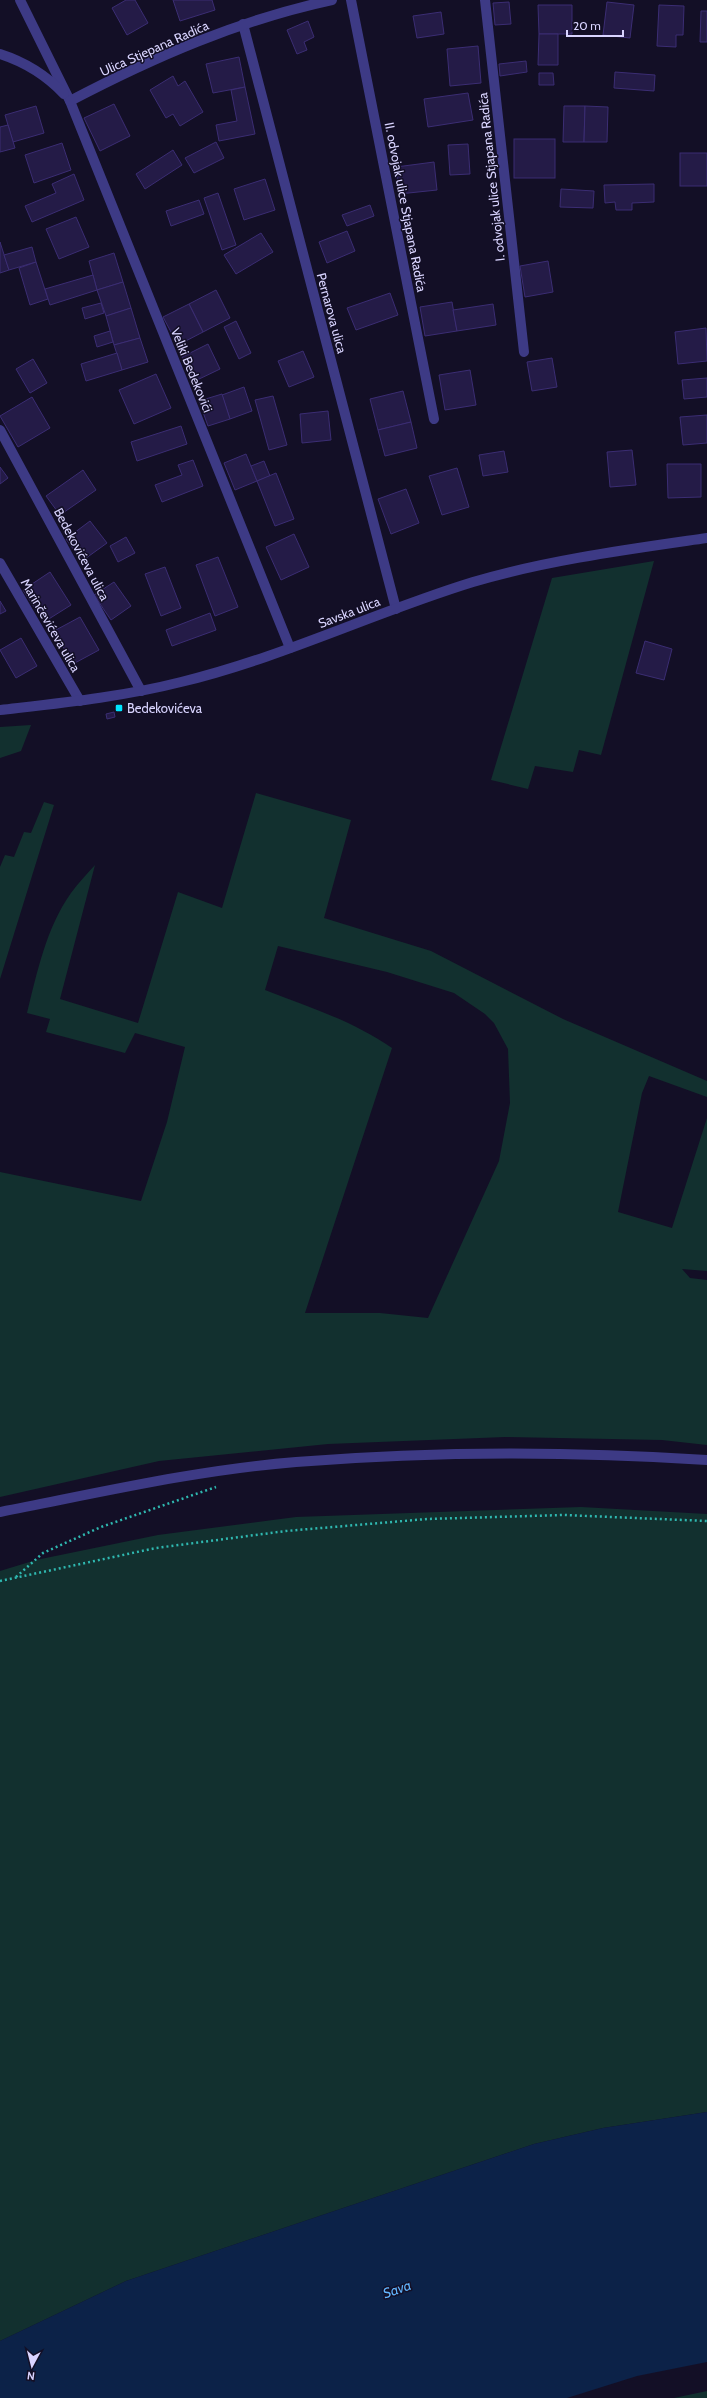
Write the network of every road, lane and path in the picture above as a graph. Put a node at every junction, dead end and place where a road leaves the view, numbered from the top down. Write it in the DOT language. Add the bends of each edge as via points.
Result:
graph roads {
  1 [pos="20,0"];
  2 [pos="332,0"];
  3 [pos="351,0"];
  4 [pos="485,0"];
  5 [pos="243,24"];
  6 [pos="0,54"];
  7 [pos="70,101"];
  8 [pos="524,352"];
  9 [pos="434,419"];
  10 [pos="0,430"];
  11 [pos="707,538"];
  12 [pos="0,563"];
  13 [pos="396,609"];
  14 [pos="290,648"];
  15 [pos="141,691"];
  16 [pos="80,701"];
  17 [pos="0,710"];
  18 [pos="707,1460"];
  19 [pos="217,1486"];
  20 [pos="0,1512"];
  21 [pos="707,1521"];
  22 [pos="16,1577"];
  23 [pos="0,1581"];
  1 -- 7 [label="street, Veliki Bedekovići"];
  2 -- 5 [label="street, Ulica Stjepana Radića"];
  3 -- 9 [label="street, II. odvojak ulice Stjapana Radića"];
  4 -- 8 [label="street, I. odvojak ulice Stjapana Radića"];
  5 -- 7 [label="street, Ulica Stjepana Radića" via="170,52"];
  5 -- 13 [label="street, Pernarova ulica"];
  6 -- 7 [label="street" via="40,72"];
  7 -- 14 [label="street, Veliki Bedekovići"];
  10 -- 15 [label="street, Bedekovićeva ulica"];
  11 -- 13 [label="street, Savska ulica" via="523,569 475,582"];
  12 -- 16 [label="street, Marinčevićeva ulica"];
  13 -- 14 [label="street, Savska ulica"];
  14 -- 15 [label="street, Savska ulica" via="182,682"];
  15 -- 16 [label="street, Savska ulica"];
  16 -- 17 [label="street, Savska ulica"];
  18 -- 20 [label="street" via="637,1455 468,1454 296,1462 161,1480"];
  19 -- 22 [label="path" via="212,1490 101,1527 44,1553"];
  21 -- 22 [label="path" via="564,1515 427,1519 286,1531 156,1548"];
  22 -- 23 [label="path"];
}
